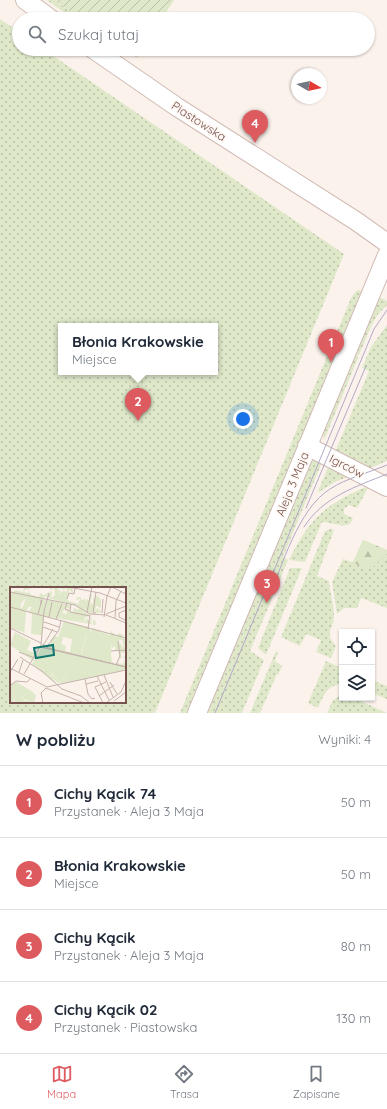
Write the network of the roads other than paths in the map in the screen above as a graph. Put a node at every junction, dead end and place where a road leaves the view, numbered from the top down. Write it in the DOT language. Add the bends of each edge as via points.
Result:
graph roads {
  1 [pos="25,0"];
  2 [pos="41,12"];
  3 [pos="103,56"];
  4 [pos="387,243"];
  5 [pos="387,255"];
  6 [pos="307,446"];
  7 [pos="387,487"];
  8 [pos="197,713"];
  1 -- 2 [label="street"];
  3 -- 4 [label="street, Piastowska"];
  5 -- 6 [label="street, Aleja 3 Maja"];
  6 -- 7 [label="street, Igrców"];
  6 -- 8 [label="street, Aleja 3 Maja"];
}
